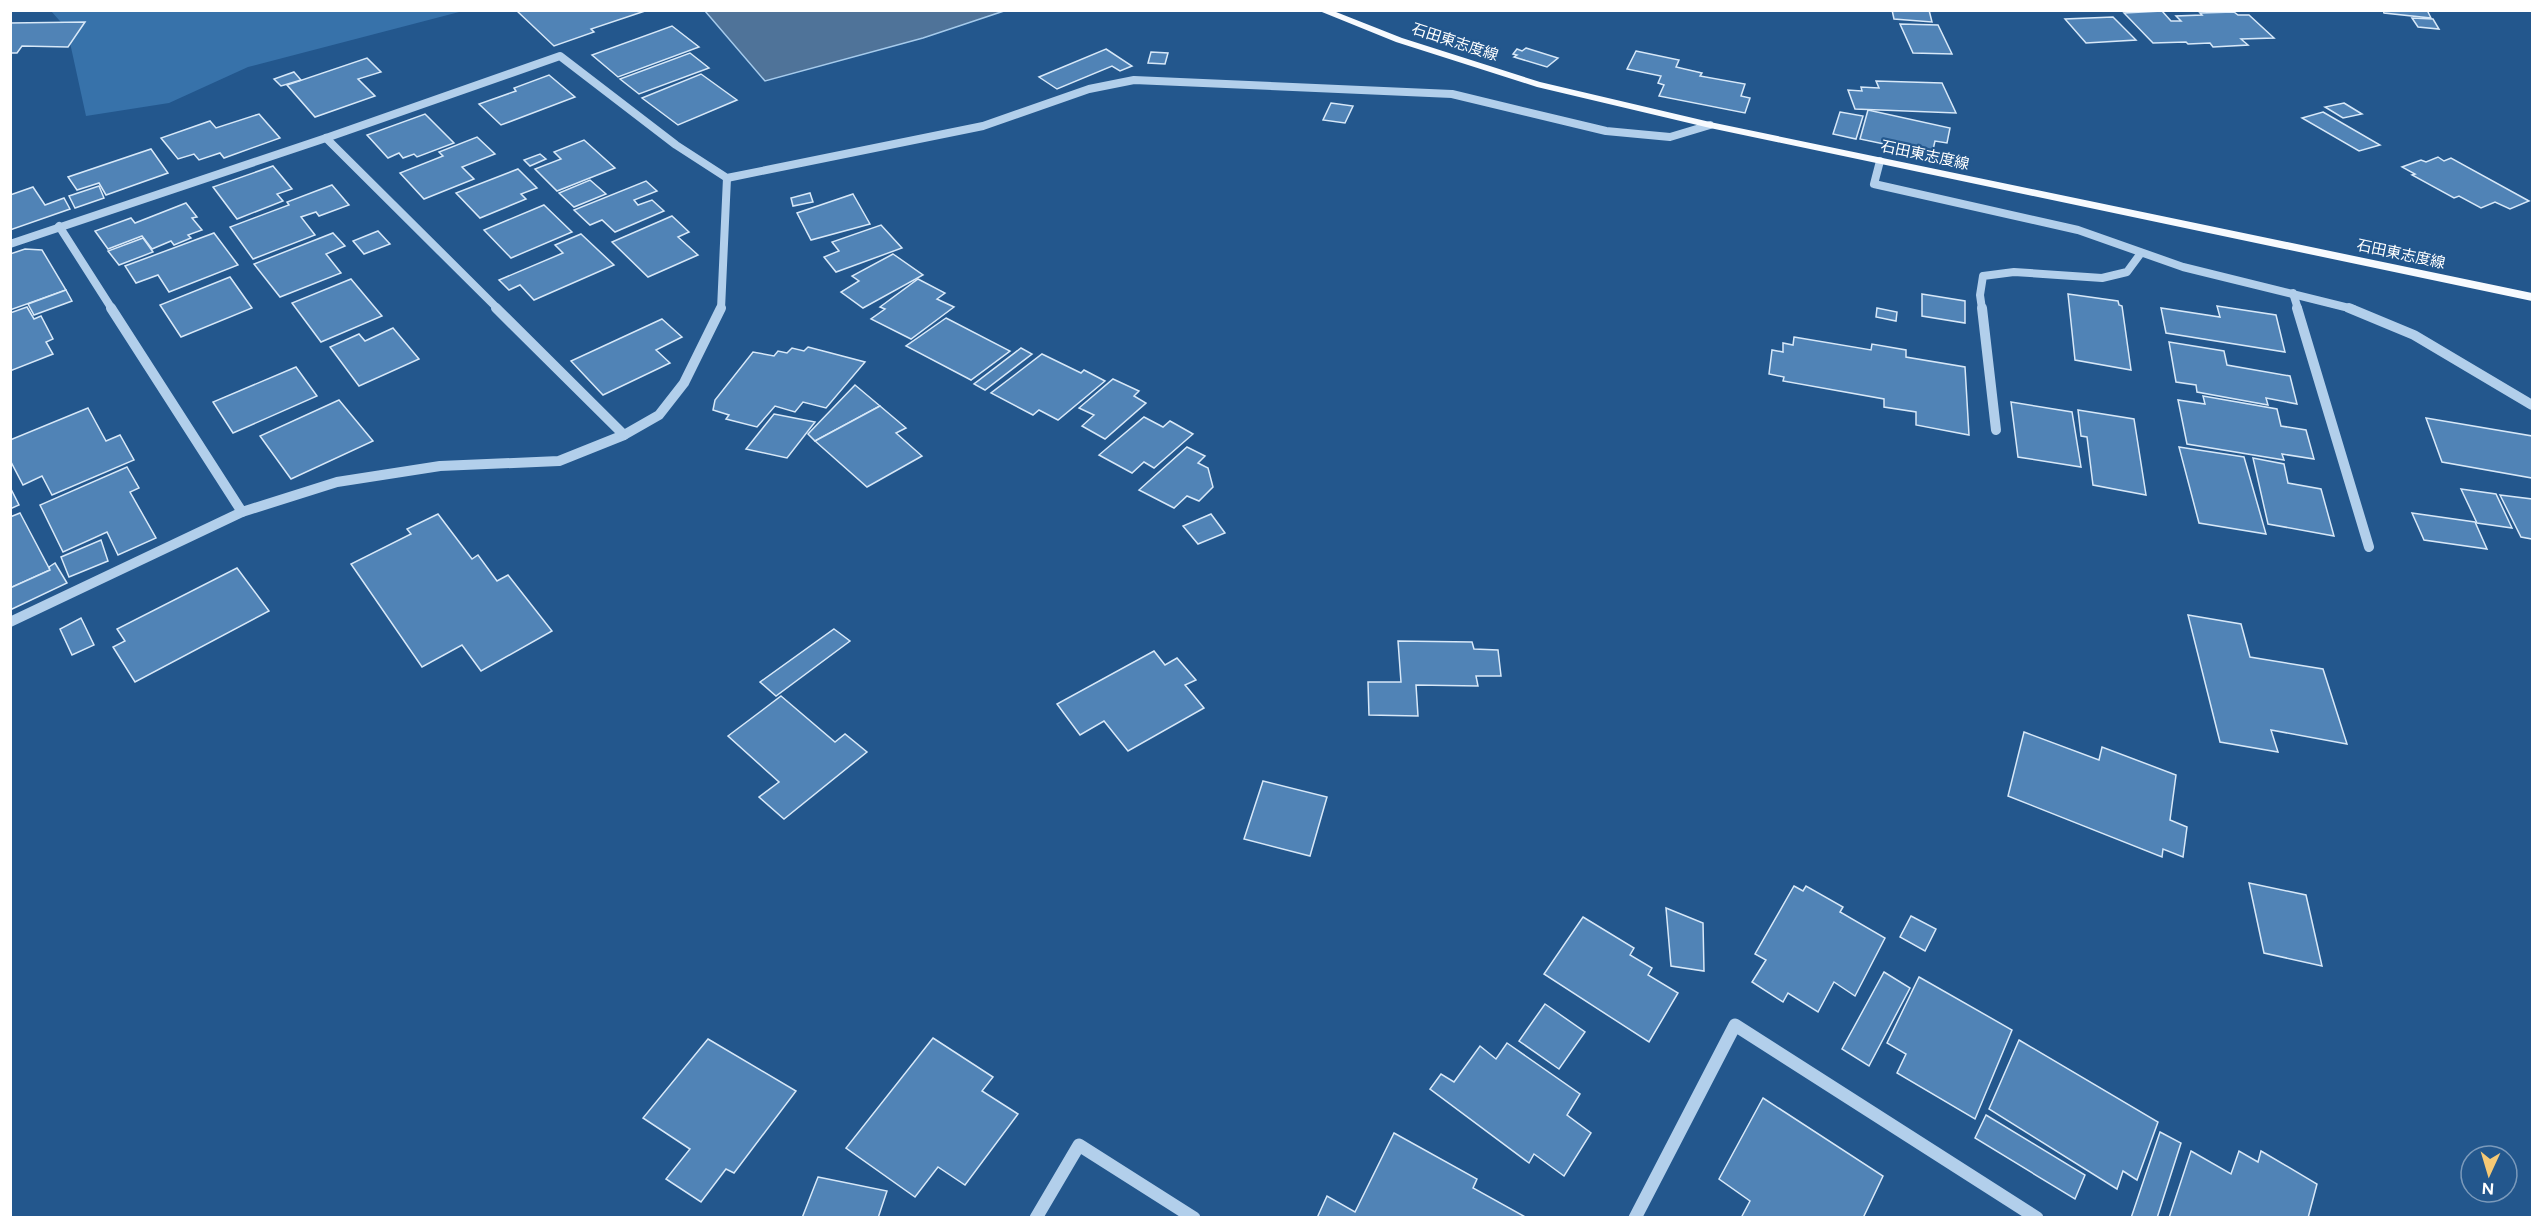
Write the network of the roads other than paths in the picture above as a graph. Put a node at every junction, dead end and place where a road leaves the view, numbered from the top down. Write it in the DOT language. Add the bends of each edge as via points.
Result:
graph roads {
  1 [pos="1321,10"];
  2 [pos="1710,125"];
  3 [pos="326,138"];
  4 [pos="1880,161"];
  5 [pos="727,178"];
  6 [pos="59,226"];
  7 [pos="10,244"];
  8 [pos="2141,254"];
  9 [pos="2293,293"];
  10 [pos="2532,297"];
  11 [pos="2532,405"];
  12 [pos="1996,429"];
  13 [pos="624,435"];
  14 [pos="242,512"];
  15 [pos="2369,547"];
  16 [pos="10,622"];
  17 [pos="1036,1218"];
  18 [pos="1194,1218"];
  19 [pos="1635,1218"];
  20 [pos="2037,1218"];
  1 -- 2 [label="main road, 石田東志度線" via="1399,40 1537,84"];
  2 -- 4 [label="main road, 石田東志度線"];
  2 -- 5 [label="street" via="1670,137 1606,131 1452,94 1134,80 1089,89 983,126"];
  3 -- 5 [label="street" via="560,56 676,145"];
  3 -- 6 [label="street"];
  3 -- 13 [label="street"];
  4 -- 8 [label="street" via="1874,184 2078,230"];
  4 -- 10 [label="main road, 石田東志度線"];
  5 -- 13 [label="street" via="721,311 684,383 659,415"];
  6 -- 7 [label="street"];
  6 -- 14 [label="street"];
  8 -- 9 [label="street"];
  8 -- 12 [label="street" via="2127,272 2102,278 2014,272 1983,276 1980,295"];
  9 -- 11 [label="street" via="2350,308 2414,335"];
  9 -- 15 [label="street"];
  13 -- 14 [label="street" via="559,461 440,466 337,482"];
  14 -- 16 [label="street"];
  17 -- 18 [label="street" via="1079,1145"];
  19 -- 20 [label="street" via="1735,1025"];
}
